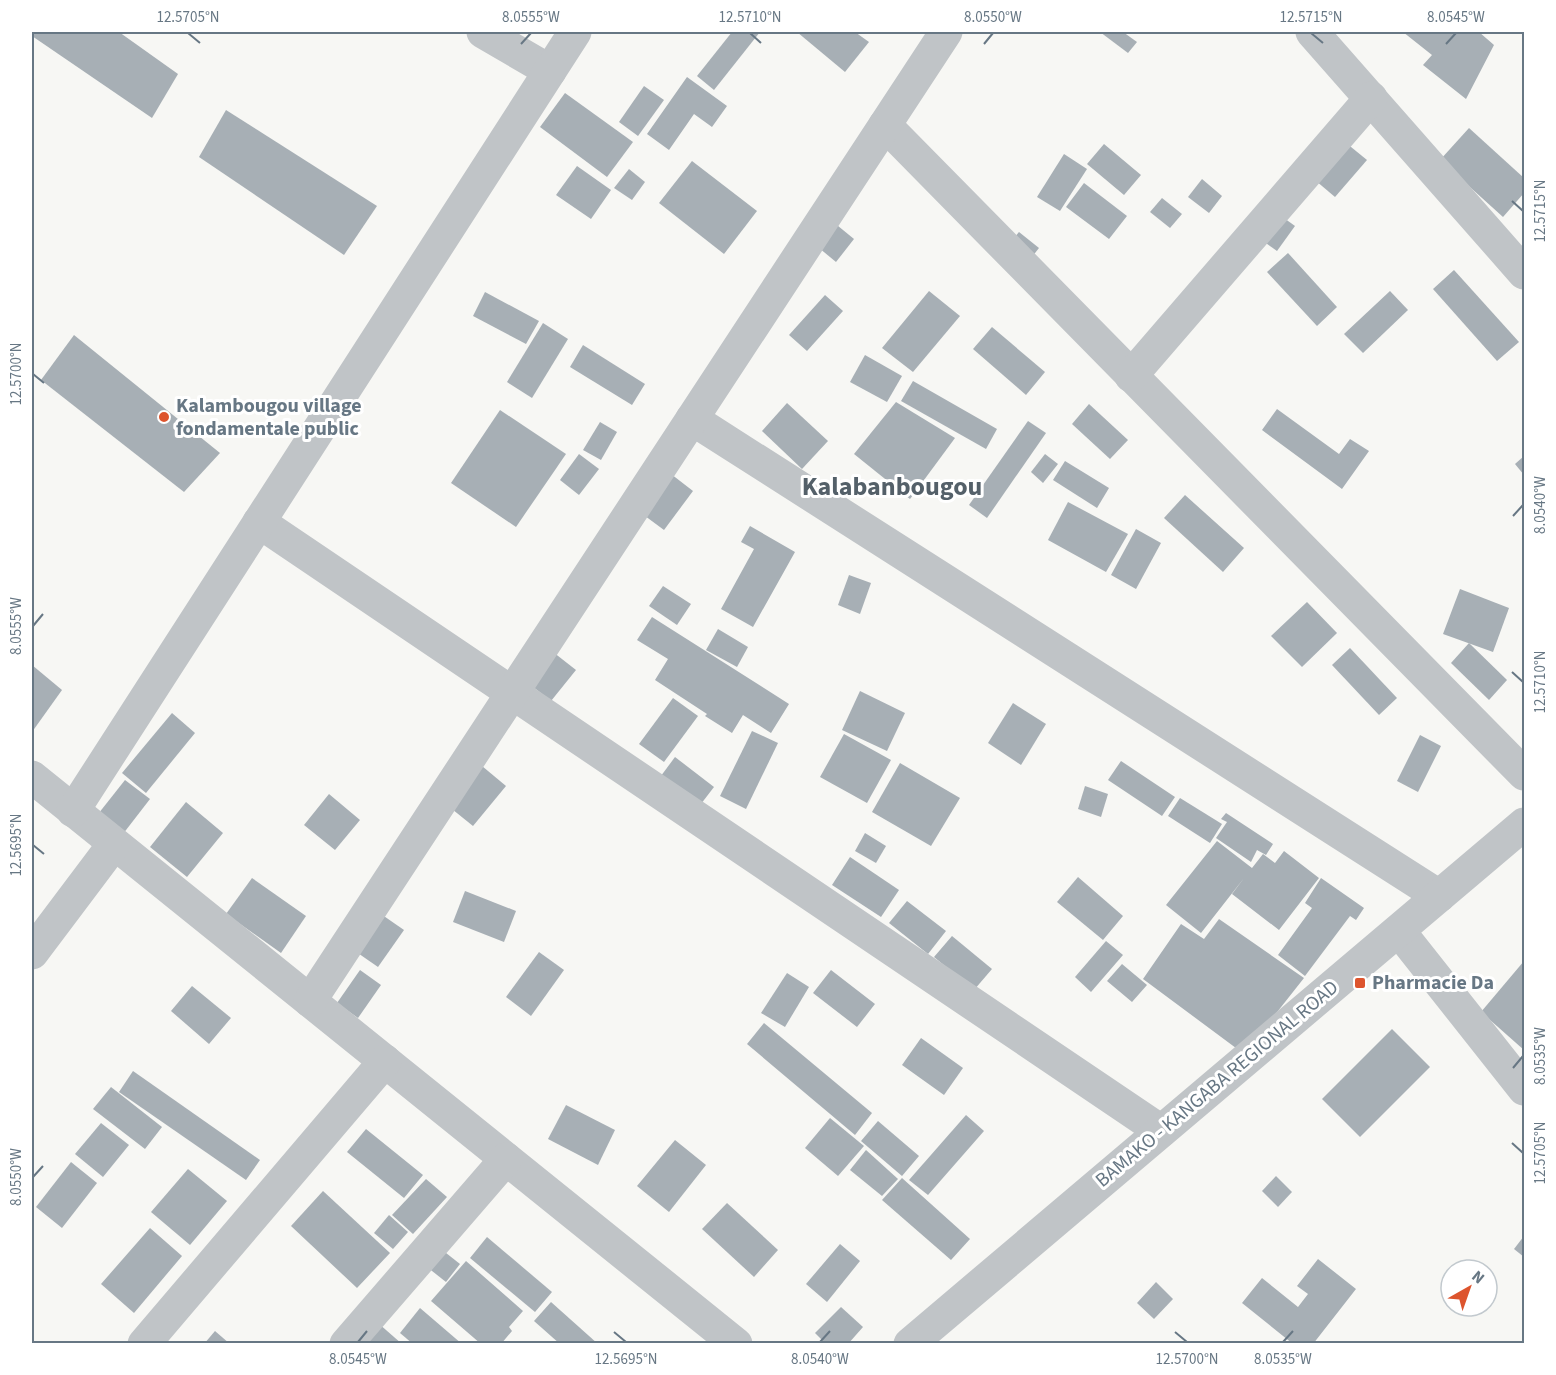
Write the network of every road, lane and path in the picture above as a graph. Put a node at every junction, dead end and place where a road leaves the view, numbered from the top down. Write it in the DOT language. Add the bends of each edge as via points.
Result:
graph roads {
  1 [pos="483,32"];
  2 [pos="575,32"];
  3 [pos="946,32"];
  4 [pos="1312,32"];
  5 [pos="550,71"];
  6 [pos="1371,98"];
  7 [pos="885,125"];
  8 [pos="1524,273"];
  9 [pos="1131,376"];
  10 [pos="692,419"];
  11 [pos="259,522"];
  12 [pos="513,694"];
  13 [pos="1524,774"];
  14 [pos="32,777"];
  15 [pos="73,811"];
  16 [pos="1524,824"];
  17 [pos="114,844"];
  18 [pos="1438,896"];
  19 [pos="1399,931"];
  20 [pos="32,953"];
  21 [pos="310,1001"];
  22 [pos="385,1061"];
  23 [pos="1524,1089"];
  24 [pos="1161,1131"];
  25 [pos="506,1159"];
  26 [pos="144,1344"];
  27 [pos="345,1344"];
  28 [pos="736,1344"];
  29 [pos="910,1344"];
  1 -- 5 [label="street"];
  2 -- 5 [label="street"];
  3 -- 7 [label="street"];
  4 -- 6 [label="street"];
  5 -- 11 [label="street"];
  6 -- 8 [label="street"];
  6 -- 9 [label="street"];
  7 -- 9 [label="street"];
  7 -- 10 [label="street"];
  9 -- 13 [label="street"];
  10 -- 12 [label="street"];
  10 -- 18 [label="street"];
  11 -- 12 [label="street"];
  11 -- 15 [label="street"];
  12 -- 21 [label="street"];
  12 -- 24 [label="street"];
  14 -- 15 [label="street"];
  15 -- 17 [label="street"];
  16 -- 18 [label="street, BAMAKO - KANGABA REGIONAL ROAD"];
  17 -- 20 [label="street"];
  17 -- 21 [label="street"];
  18 -- 19 [label="street, BAMAKO - KANGABA REGIONAL ROAD"];
  19 -- 23 [label="street"];
  19 -- 24 [label="street, BAMAKO - KANGABA REGIONAL ROAD"];
  21 -- 22 [label="street"];
  22 -- 25 [label="street"];
  22 -- 26 [label="street"];
  24 -- 29 [label="street, BAMAKO - KANGABA REGIONAL ROAD"];
  25 -- 27 [label="street"];
  25 -- 28 [label="street"];
}
